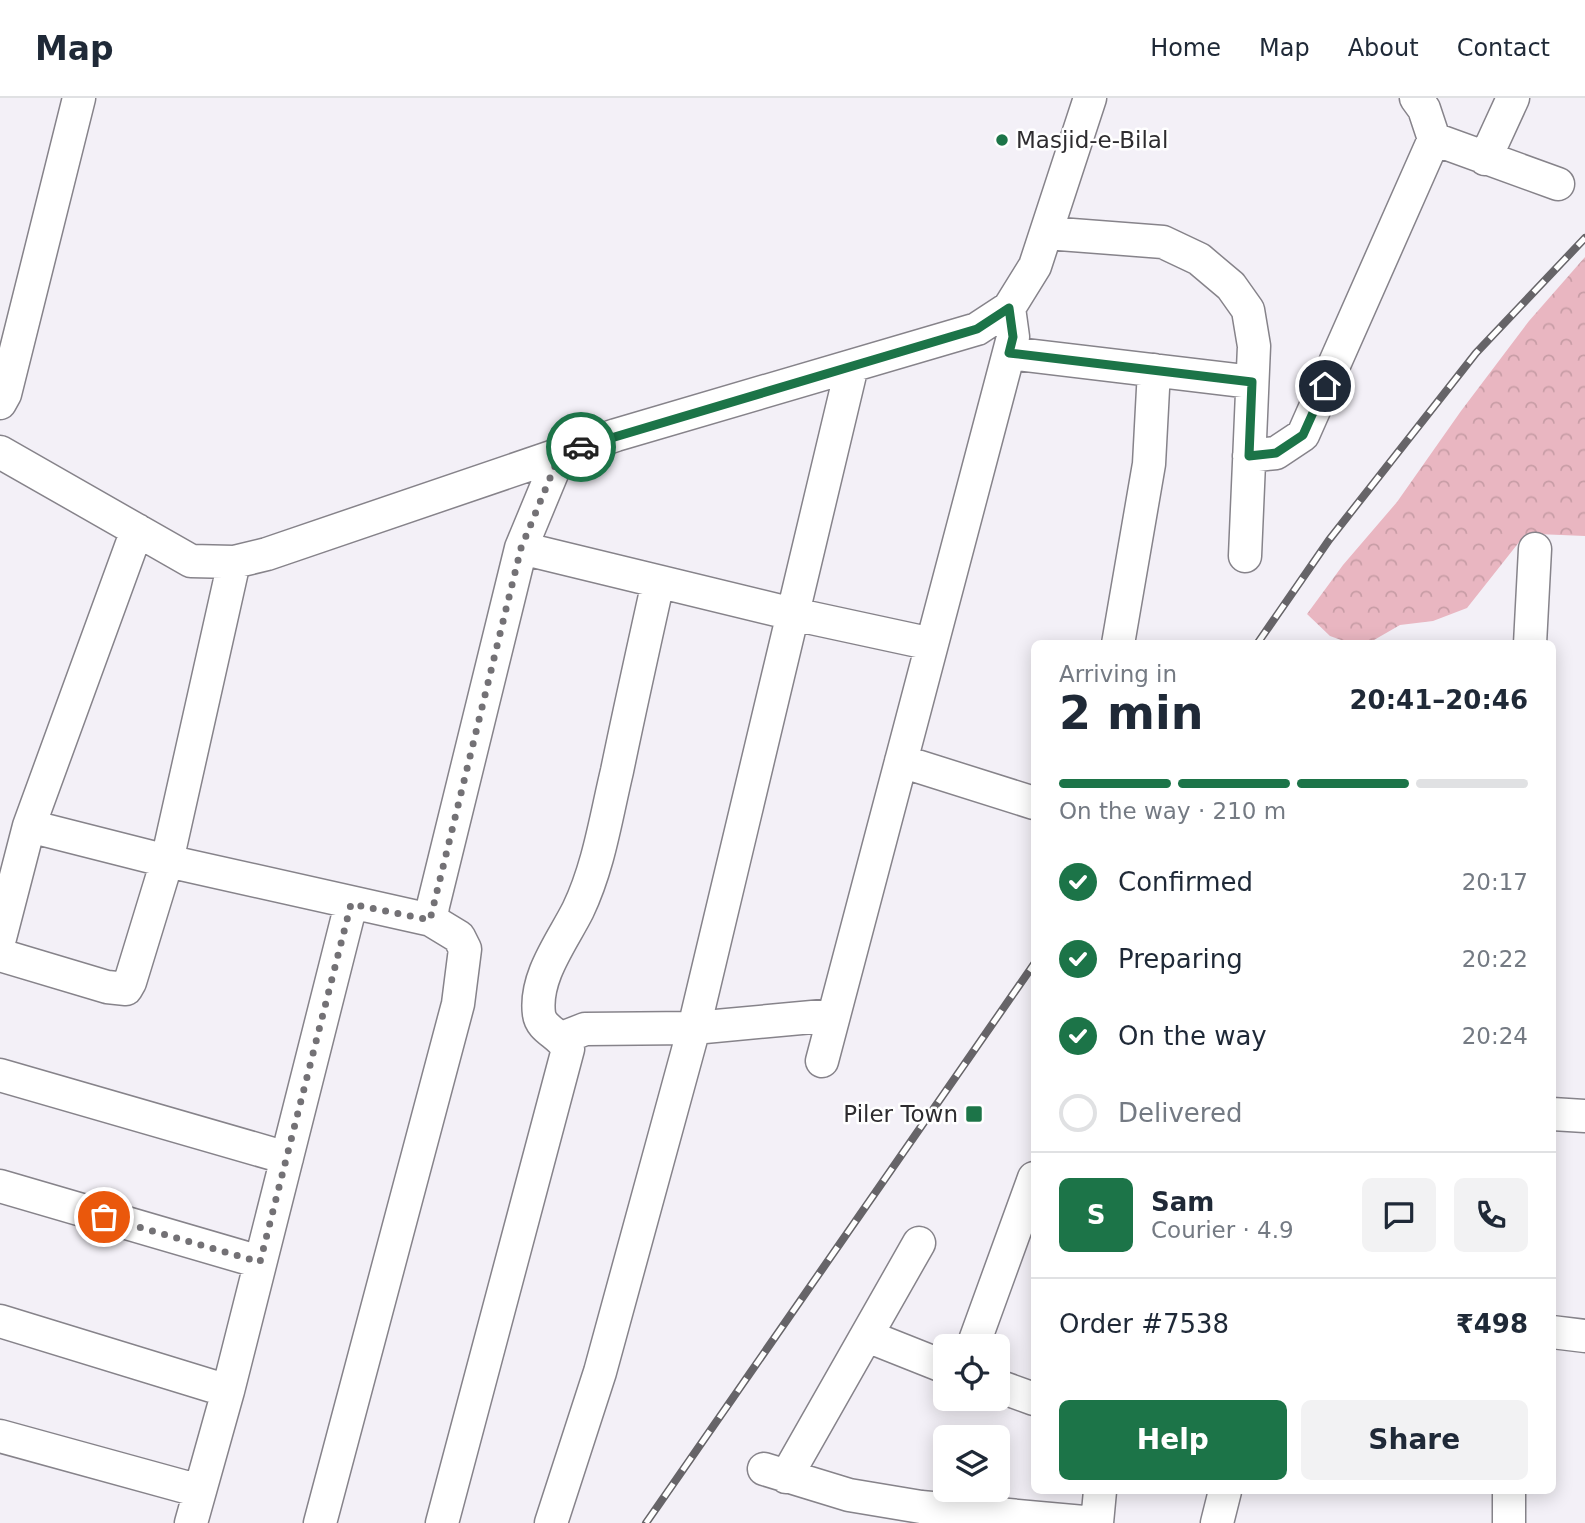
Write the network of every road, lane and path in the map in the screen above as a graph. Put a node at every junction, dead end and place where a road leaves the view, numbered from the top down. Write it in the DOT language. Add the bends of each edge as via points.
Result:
graph roads {
  1 [pos="79,98"];
  2 [pos="1090,98"];
  3 [pos="1416,98"];
  4 [pos="1513,98"];
  5 [pos="1434,139"];
  6 [pos="1485,159"];
  7 [pos="1558,184"];
  8 [pos="1046,233"];
  9 [pos="1009,308"];
  10 [pos="1009,353"];
  11 [pos="852,366"];
  12 [pos="1154,370"];
  13 [pos="1252,382"];
  14 [pos="0,403"];
  15 [pos="0,452"];
  16 [pos="560,454"];
  17 [pos="1249,456"];
  18 [pos="137,530"];
  19 [pos="521,548"];
  20 [pos="1535,549"];
  21 [pos="1245,556"];
  22 [pos="234,562"];
  23 [pos="657,582"];
  24 [pos="793,614"];
  25 [pos="1119,640"];
  26 [pos="1530,640"];
  27 [pos="932,644"];
  28 [pos="901,761"];
  29 [pos="1031,802"];
  30 [pos="29,826"];
  31 [pos="167,862"];
  32 [pos="351,904"];
  33 [pos="430,920"];
  34 [pos="0,938"];
  35 [pos="0,955"];
  36 [pos="835,1015"];
  37 [pos="694,1028"];
  38 [pos="562,1038"];
  39 [pos="822,1061"];
  40 [pos="0,1075"];
  41 [pos="1556,1114"];
  42 [pos="1585,1116"];
  43 [pos="287,1158"];
  44 [pos="0,1186"];
  45 [pos="1031,1186"];
  46 [pos="919,1243"];
  47 [pos="260,1262"];
  48 [pos="0,1321"];
  49 [pos="1556,1332"];
  50 [pos="977,1334"];
  51 [pos="867,1336"];
  52 [pos="1585,1336"];
  53 [pos="933,1362"];
  54 [pos="1010,1390"];
  55 [pos="228,1391"];
  56 [pos="1031,1398"];
  57 [pos="0,1436"];
  58 [pos="200,1491"];
  59 [pos="1100,1494"];
  60 [pos="1224,1494"];
  61 [pos="1509,1494"];
  62 [pos="191,1523"];
  63 [pos="320,1523"];
  64 [pos="442,1523"];
  65 [pos="551,1523"];
  66 [pos="1096,1523"];
  67 [pos="1217,1523"];
  68 [pos="1509,1523"];
  1 -- 14 [label="street"];
  2 -- 8 [label="street"];
  3 -- 5 [label="street"];
  4 -- 6 [label="street"];
  5 -- 6 [label="street"];
  5 -- 17 [label="street" via="1303,435 1276,453"];
  6 -- 7 [label="street"];
  8 -- 9 [label="street" via="1035,267"];
  8 -- 13 [label="street" via="1163,242 1199,260 1231,286 1248,310 1254,346"];
  9 -- 10 [label="street" via="1013,337"];
  9 -- 11 [label="street" via="977,329"];
  10 -- 12 [label="street"];
  10 -- 27 [label="street"];
  11 -- 16 [label="street"];
  11 -- 24 [label="street"];
  12 -- 13 [label="street"];
  12 -- 25 [label="street" via="1149,464"];
  13 -- 17 [label="street"];
  15 -- 18 [label="street"];
  16 -- 19 [label="street"];
  16 -- 22 [label="street"];
  17 -- 21 [label="street"];
  18 -- 22 [label="street" via="191,561"];
  18 -- 30 [label="street"];
  19 -- 23 [label="street"];
  19 -- 33 [label="street"];
  20 -- 26 [label="street"];
  22 -- 31 [label="street"];
  23 -- 24 [label="street"];
  23 -- 38 [label="street" via="598,857 578,910 553,952 541,991 539,1014 545,1027"];
  24 -- 27 [label="street"];
  24 -- 37 [label="street"];
  27 -- 28 [label="street"];
  28 -- 29 [label="street"];
  28 -- 36 [label="street"];
  30 -- 31 [label="street"];
  30 -- 34 [label="street"];
  31 -- 32 [label="street"];
  31 -- 35 [label="street" via="126,989"];
  32 -- 33 [label="street"];
  32 -- 43 [label="street"];
  33 -- 63 [label="street" via="459,937 465,949 458,1004"];
  36 -- 37 [label="street"];
  36 -- 39 [label="street"];
  37 -- 38 [label="street" via="585,1029"];
  37 -- 65 [label="street" via="600,1372"];
  38 -- 64 [label="street" via="569,1049"];
  40 -- 43 [label="street"];
  41 -- 42 [label="street"];
  43 -- 47 [label="street"];
  44 -- 47 [label="street"];
  45 -- 50 [label="street"];
  46 -- 51 [label="street"];
  47 -- 55 [label="street"];
  48 -- 55 [label="street"];
  49 -- 52 [label="street"];
  51 -- 53 [label="street"];
  51 -- 66 [label="street" via="775,1473 849,1495 921,1507"];
  54 -- 56 [label="street"];
  55 -- 58 [label="street"];
  57 -- 58 [label="street"];
  58 -- 62 [label="street"];
  59 -- 66 [label="street"];
  60 -- 67 [label="street"];
  61 -- 68 [label="street"];
}
